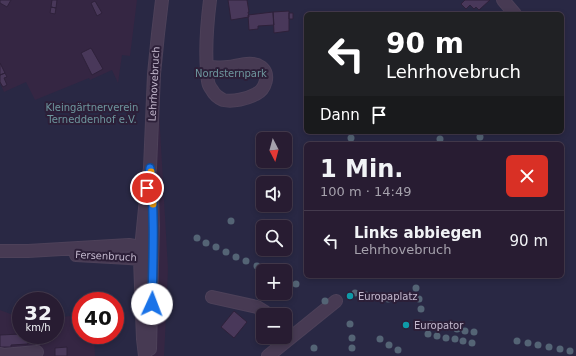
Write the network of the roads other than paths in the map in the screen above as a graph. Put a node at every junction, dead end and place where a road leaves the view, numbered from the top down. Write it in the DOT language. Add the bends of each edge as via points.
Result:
graph roads {
  1 [pos="162,0"];
  2 [pos="210,0"];
  3 [pos="503,0"];
  4 [pos="513,12"];
  5 [pos="207,66"];
  6 [pos="150,168"];
  7 [pos="0,252"];
  8 [pos="140,253"];
  9 [pos="153,256"];
  10 [pos="212,297"];
  11 [pos="336,301"];
  12 [pos="259,308"];
  13 [pos="292,332"];
  14 [pos="279,344"];
  15 [pos="37,352"];
  16 [pos="0,354"];
  17 [pos="145,356"];
  18 [pos="149,356"];
  19 [pos="268,356"];
  1 -- 6 [label="street, Lehrhovebruch" via="154,74"];
  2 -- 5 [label="street" via="206,37"];
  3 -- 4 [label="street"];
  5 -- 5 [label="street" via="208,85 222,100 251,97 264,87 265,72 255,64 219,68"];
  6 -- 8 [label="street, Lehrhovebruch"];
  6 -- 9 [label="street, Lehrhovebruch"];
  7 -- 8 [label="street, Fersenbruch"];
  8 -- 9 [label="street, Fersenbruch"];
  8 -- 17 [label="street, Lehrhovebruch"];
  9 -- 18 [label="street, Lehrhovebruch"];
  10 -- 12 [label="street"];
  11 -- 13 [label="street"];
  14 -- 19 [label="street"];
  15 -- 16 [label="street"];
}
